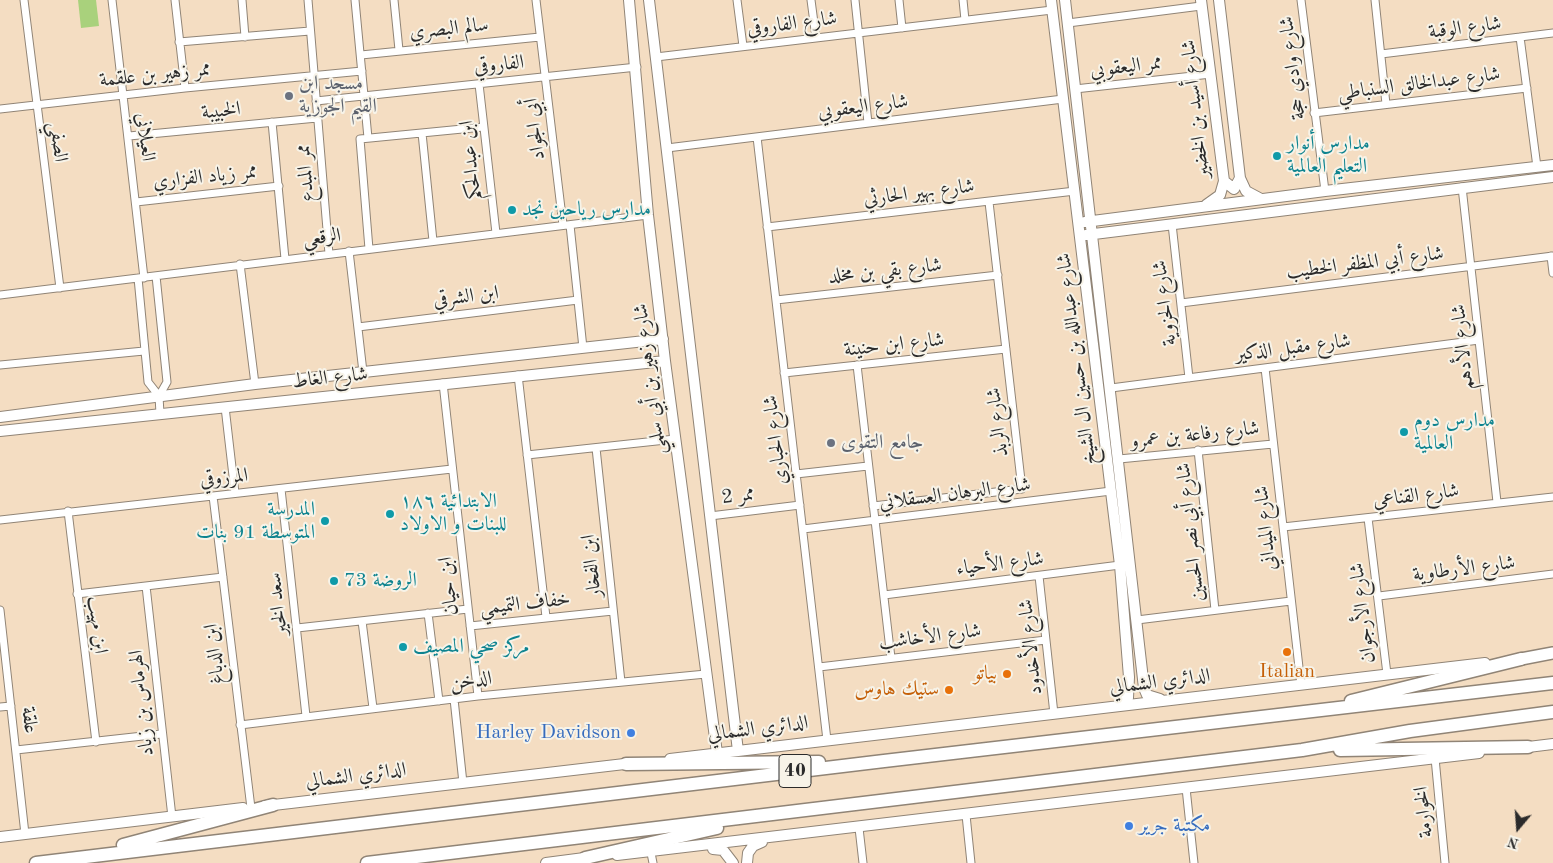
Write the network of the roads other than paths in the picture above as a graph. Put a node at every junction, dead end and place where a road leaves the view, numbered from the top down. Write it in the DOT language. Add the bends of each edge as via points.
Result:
graph roads {
  1 [pos="24,0"];
  2 [pos="112,0"];
  3 [pos="175,0"];
  4 [pos="242,0"];
  5 [pos="308,0"];
  6 [pos="355,0"];
  7 [pos="394,0"];
  8 [pos="536,0"];
  9 [pos="629,0"];
  10 [pos="649,0"];
  11 [pos="737,0"];
  12 [pos="811,0"];
  13 [pos="855,0"];
  14 [pos="899,0"];
  15 [pos="963,0"];
  16 [pos="1065,0"];
  17 [pos="1219,0"];
  18 [pos="1301,0"];
  19 [pos="1375,0"];
  20 [pos="1201,3"];
  21 [pos="1052,5"];
  22 [pos="965,20"];
  23 [pos="1068,23"];
  24 [pos="902,28"];
  25 [pos="310,31"];
  26 [pos="859,33"];
  27 [pos="1553,33"];
  28 [pos="245,37"];
  29 [pos="540,37"];
  30 [pos="1520,37"];
  31 [pos="816,38"];
  32 [pos="179,42"];
  33 [pos="743,46"];
  34 [pos="399,50"];
  35 [pos="1381,54"];
  36 [pos="361,55"];
  37 [pos="656,57"];
  38 [pos="637,67"];
  39 [pos="362,71"];
  40 [pos="1211,74"];
  41 [pos="314,75"];
  42 [pos="545,77"];
  43 [pos="479,84"];
  44 [pos="185,88"];
  45 [pos="1527,88"];
  46 [pos="1076,89"];
  47 [pos="123,94"];
  48 [pos="364,97"];
  49 [pos="1063,98"];
  50 [pos="316,101"];
  51 [pos="1386,104"];
  52 [pos="37,105"];
  53 [pos="0,109"];
  54 [pos="1314,113"];
  55 [pos="317,118"];
  56 [pos="272,122"];
  57 [pos="868,123"];
  58 [pos="484,127"];
  59 [pos="422,133"];
  60 [pos="129,136"];
  61 [pos="757,137"];
  62 [pos="364,139"];
  63 [pos="666,148"];
  64 [pos="1553,165"];
  65 [pos="1537,167"];
  66 [pos="1553,177"];
  67 [pos="1240,178"];
  68 [pos="1224,181"];
  69 [pos="278,186"];
  70 [pos="1462,188"];
  71 [pos="1074,191"];
  72 [pos="1325,191"];
  73 [pos="1262,199"];
  74 [pos="136,202"];
  75 [pos="989,202"];
  76 [pos="1204,206"];
  77 [pos="648,215"];
  78 [pos="1090,221"];
  79 [pos="1078,224"];
  80 [pos="1172,224"];
  81 [pos="566,225"];
  82 [pos="768,227"];
  83 [pos="496,233"];
  84 [pos="1092,234"];
  85 [pos="1080,237"];
  86 [pos="433,241"];
  87 [pos="369,249"];
  88 [pos="349,251"];
  89 [pos="329,254"];
  90 [pos="1552,256"];
  91 [pos="285,259"];
  92 [pos="240,264"];
  93 [pos="1470,266"];
  94 [pos="1553,273"];
  95 [pos="998,275"];
  96 [pos="156,276"];
  97 [pos="141,278"];
  98 [pos="60,288"];
  99 [pos="0,296"];
  100 [pos="578,300"];
  101 [pos="776,300"];
  102 [pos="1181,302"];
  103 [pos="358,327"];
  104 [pos="663,339"];
  105 [pos="1479,340"];
  106 [pos="583,348"];
  107 [pos="1006,349"];
  108 [pos="144,351"];
  109 [pos="665,361"];
  110 [pos="0,365"];
  111 [pos="857,365"];
  112 [pos="1265,368"];
  113 [pos="363,372"];
  114 [pos="784,373"];
  115 [pos="518,375"];
  116 [pos="1190,378"];
  117 [pos="443,383"];
  118 [pos="255,384"];
  119 [pos="1111,388"];
  120 [pos="159,396"];
  121 [pos="225,407"];
  122 [pos="160,414"];
  123 [pos="0,417"];
  124 [pos="0,431"];
  125 [pos="675,439"];
  126 [pos="1273,444"];
  127 [pos="596,448"];
  128 [pos="1198,450"];
  129 [pos="527,455"];
  130 [pos="1119,459"];
  131 [pos="868,466"];
  132 [pos="452,468"];
  133 [pos="796,474"];
  134 [pos="281,489"];
  135 [pos="1111,492"];
  136 [pos="235,493"];
  137 [pos="213,496"];
  138 [pos="1553,496"];
  139 [pos="1497,502"];
  140 [pos="800,505"];
  141 [pos="873,506"];
  142 [pos="68,511"];
  143 [pos="710,516"];
  144 [pos="1368,518"];
  145 [pos="0,520"];
  146 [pos="875,520"];
  147 [pos="803,528"];
  148 [pos="1283,528"];
  149 [pos="1120,565"];
  150 [pos="1553,574"];
  151 [pos="1039,576"];
  152 [pos="223,577"];
  153 [pos="146,586"];
  154 [pos="77,594"];
  155 [pos="884,595"];
  156 [pos="1379,596"];
  157 [pos="1291,601"];
  158 [pos="468,609"];
  159 [pos="0,610"];
  160 [pos="1215,610"];
  161 [pos="613,611"];
  162 [pos="428,613"];
  163 [pos="546,617"];
  164 [pos="1137,620"];
  165 [pos="362,621"];
  166 [pos="470,626"];
  167 [pos="297,628"];
  168 [pos="1046,640"];
  169 [pos="1553,653"];
  170 [pos="891,658"];
  171 [pos="1521,659"];
  172 [pos="819,667"];
  173 [pos="706,674"];
  174 [pos="1387,674"];
  175 [pos="1129,677"];
  176 [pos="1143,677"];
  177 [pos="621,682"];
  178 [pos="1553,683"];
  179 [pos="1301,685"];
  180 [pos="478,696"];
  181 [pos="454,699"];
  182 [pos="1164,700"];
  183 [pos="439,701"];
  184 [pos="11,706"];
  185 [pos="1114,706"];
  186 [pos="0,707"];
  187 [pos="372,708"];
  188 [pos="1553,712"];
  189 [pos="1054,714"];
  190 [pos="1297,714"];
  191 [pos="306,716"];
  192 [pos="240,724"];
  193 [pos="161,734"];
  194 [pos="827,740"];
  195 [pos="96,742"];
  196 [pos="1553,744"];
  197 [pos="1528,746"];
  198 [pos="16,750"];
  199 [pos="738,750"];
  200 [pos="1302,750"];
  201 [pos="717,753"];
  202 [pos="1435,758"];
  203 [pos="884,761"];
  204 [pos="626,764"];
  205 [pos="463,783"];
  206 [pos="1186,788"];
  207 [pos="273,805"];
  208 [pos="251,808"];
  209 [pos="787,813"];
  210 [pos="966,815"];
  211 [pos="172,817"];
  212 [pos="859,828"];
  213 [pos="25,834"];
  214 [pos="0,837"];
  215 [pos="769,838"];
  216 [pos="702,847"];
  217 [pos="77,857"];
  218 [pos="585,858"];
  219 [pos="652,858"];
  220 [pos="36,863"];
  221 [pos="367,863"];
  222 [pos="546,863"];
  223 [pos="733,863"];
  224 [pos="747,863"];
  225 [pos="863,863"];
  226 [pos="971,863"];
  227 [pos="1194,863"];
  228 [pos="1445,863"];
  1 -- 52 [label="street, الصفي"];
  2 -- 47 [label="street, العيلاني"];
  3 -- 32 [label="street"];
  4 -- 28 [label="street"];
  5 -- 25 [label="street, ممر المبدع"];
  6 -- 36 [label="street"];
  7 -- 34 [label="street"];
  8 -- 29 [label="street, أبي الجواد"];
  9 -- 38 [label="street, شارع زهير بن أبي سلمي"];
  10 -- 37 [label="street"];
  11 -- 33 [label="street"];
  12 -- 31 [label="street"];
  13 -- 26 [label="street"];
  14 -- 24 [label="street"];
  15 -- 22 [label="street"];
  16 -- 23 [label="street, شارع عبدالله بن حسين ال الشيخ"];
  17 -- 67 [label="street, شارع أسيد بن الخضير"];
  18 -- 54 [label="street, شارع وادي حجة"];
  19 -- 35 [label="street"];
  20 -- 23 [label="street"];
  20 -- 40 [label="street, شارع أسيد بن الخضير"];
  21 -- 22 [label="street, شارع الفاروقي"];
  21 -- 49 [label="street, شارع عبدالله بن حسين ال الشيخ"];
  22 -- 24 [label="street, شارع الفاروقي"];
  23 -- 46 [label="street, شارع عبدالله بن حسين ال الشيخ"];
  24 -- 26 [label="street, شارع الفاروقي"];
  25 -- 28 [label="street"];
  25 -- 41 [label="street, ممر المبدع"];
  26 -- 31 [label="street, شارع الفاروقي"];
  26 -- 57 [label="street"];
  27 -- 30 [label="street, شارع الوقبة"];
  28 -- 32 [label="street"];
  29 -- 34 [label="street, سالم البصري"];
  29 -- 42 [label="street, أبي الجواد"];
  30 -- 35 [label="street, شارع الوقبة"];
  30 -- 45 [label="street"];
  31 -- 33 [label="street, شارع الفاروقي"];
  32 -- 44 [label="street"];
  33 -- 37 [label="street, شارع الفاروقي"];
  34 -- 36 [label="street, سالم البصري"];
  35 -- 51 [label="street"];
  36 -- 39 [label="street"];
  37 -- 63 [label="street"];
  38 -- 42 [label="street, الفاروقي"];
  38 -- 77 [label="street, شارع زهير بن أبي سلمي"];
  39 -- 41 [label="street, ممر زهير بن علقمة"];
  39 -- 48 [label="street"];
  40 -- 46 [label="street, ممر اليعقوبي"];
  40 -- 68 [label="street, شارع أسيد بن الخضير"];
  41 -- 44 [label="street, ممر زهير بن علقمة"];
  41 -- 50 [label="street, ممر المبدع"];
  42 -- 43 [label="street, الفاروقي"];
  42 -- 81 [label="street, أبي الجواد"];
  43 -- 48 [label="street, الفاروقي"];
  43 -- 58 [label="street, ابن عبدالحكم"];
  44 -- 47 [label="street, ممر زهير بن علقمة"];
  45 -- 51 [label="street, شارع عبدالخالق السنباطي"];
  45 -- 65 [label="street"];
  46 -- 78 [label="street, شارع عبدالله بن حسين ال الشيخ"];
  47 -- 52 [label="street, ممر زهير بن علقمة"];
  47 -- 60 [label="street, العيلاني"];
  48 -- 50 [label="street, الفاروقي"];
  48 -- 62 [label="street"];
  49 -- 57 [label="street, شارع اليعقوبي"];
  49 -- 71 [label="street, شارع عبدالله بن حسين ال الشيخ"];
  50 -- 55 [label="street, ممر المبدع"];
  51 -- 54 [label="street, شارع عبدالخالق السنباطي"];
  52 -- 53 [label="street, ممر زهير بن علقمة"];
  52 -- 98 [label="street, الصفي"];
  54 -- 72 [label="street, شارع وادي حجة"];
  55 -- 56 [label="street, الخبيبة"];
  55 -- 89 [label="street, ممر المبدع"];
  56 -- 60 [label="street, الخبيبة"];
  56 -- 69 [label="street"];
  57 -- 61 [label="street, شارع اليعقوبي"];
  58 -- 59 [label="street"];
  58 -- 83 [label="street, ابن عبدالحكم"];
  59 -- 62 [label="street"];
  59 -- 86 [label="street"];
  60 -- 74 [label="street, العيلاني"];
  61 -- 63 [label="street, شارع اليعقوبي"];
  61 -- 82 [label="street, شارع الحباري"];
  62 -- 87 [label="street"];
  63 -- 143 [label="street"];
  64 -- 65 [label="street"];
  65 -- 72 [label="street"];
  66 -- 70 [label="street"];
  67 -- 68 [label="street" via="1234,189"];
  67 -- 73 [label="street, شارع أسيد بن الخضير" via="1246,191"];
  68 -- 76 [label="street, شارع أسيد بن الخضير" via="1220,195"];
  69 -- 74 [label="street, ممر زياد الفزاري"];
  69 -- 91 [label="street"];
  70 -- 80 [label="street"];
  70 -- 93 [label="street, شارع الأدهم"];
  71 -- 75 [label="street, شارع بهير الحارثي"];
  71 -- 79 [label="street, شارع عبدالله بن حسين ال الشيخ"];
  72 -- 73 [label="street"];
  73 -- 76 [label="street"];
  74 -- 97 [label="street, العيلاني"];
  75 -- 82 [label="street, شارع بهير الحارثي"];
  75 -- 95 [label="street, شارع الربذ"];
  76 -- 78 [label="street"];
  77 -- 81 [label="street, الرقعي"];
  77 -- 104 [label="street, شارع زهير بن أبي سلمي"];
  78 -- 79 [label="street"];
  78 -- 84 [label="street, شارع عبدالله بن حسين ال الشيخ"];
  79 -- 85 [label="street, شارع عبدالله بن حسين ال الشيخ"];
  80 -- 84 [label="street"];
  80 -- 102 [label="street, شارع الحزوية"];
  81 -- 83 [label="street, الرقعي"];
  81 -- 100 [label="street, أبي الجواد"];
  82 -- 101 [label="street, شارع الحباري"];
  83 -- 86 [label="street, الرقعي"];
  84 -- 85 [label="street"];
  84 -- 119 [label="street, شارع عبدالله بن حسين ال الشيخ"];
  85 -- 135 [label="street, شارع عبدالله بن حسين ال الشيخ"];
  86 -- 87 [label="street, الرقعي"];
  87 -- 88 [label="street, الرقعي"];
  88 -- 89 [label="street, الرقعي"];
  88 -- 103 [label="street"];
  89 -- 91 [label="street, الرقعي"];
  90 -- 93 [label="street, شارع أبي المظفر الخطيب"];
  90 -- 94 [label="street"];
  91 -- 92 [label="street, الرقعي"];
  92 -- 96 [label="street, الرقعي"];
  92 -- 118 [label="street"];
  93 -- 102 [label="street, شارع أبي المظفر الخطيب"];
  93 -- 105 [label="street, شارع الأدهم"];
  95 -- 101 [label="street, شارع بقي بن مخلد"];
  95 -- 107 [label="street, شارع الربذ"];
  96 -- 97 [label="street, الرقعي"];
  96 -- 120 [label="street" via="167,382"];
  97 -- 98 [label="street, الرقعي"];
  97 -- 108 [label="street, العيلاني"];
  98 -- 99 [label="street, الرقعي"];
  100 -- 103 [label="street, ابن الشرقي"];
  100 -- 106 [label="street, أبي الجواد"];
  101 -- 114 [label="street, شارع الحباري"];
  102 -- 116 [label="street, شارع الحزوية"];
  103 -- 113 [label="street"];
  104 -- 106 [label="street, شارع الغاط"];
  104 -- 109 [label="street, شارع زهير بن أبي سلمي"];
  105 -- 112 [label="street, شارع مقبل الذكير"];
  105 -- 139 [label="street, شارع الأدهم"];
  106 -- 113 [label="street, شارع الغاط"];
  107 -- 111 [label="street, شارع ابن حنينة"];
  107 -- 141 [label="street, شارع الربذ" via="1022,489"];
  108 -- 110 [label="street"];
  108 -- 120 [label="street, العيلاني" via="148,382"];
  109 -- 115 [label="street, شارع الغاط"];
  109 -- 125 [label="street, شارع زهير بن أبي سلمي"];
  111 -- 114 [label="street, شارع ابن حنينة"];
  111 -- 131 [label="street"];
  112 -- 116 [label="street, شارع مقبل الذكير"];
  112 -- 126 [label="street, شارع الميداني"];
  113 -- 118 [label="street, شارع الغاط"];
  114 -- 133 [label="street, شارع الحباري"];
  115 -- 117 [label="street, شارع الغاط"];
  115 -- 129 [label="street"];
  116 -- 119 [label="street, شارع مقبل الذكير"];
  117 -- 121 [label="street, شارع الغاط"];
  117 -- 132 [label="street, ابن حيان"];
  118 -- 120 [label="street, شارع الغاط"];
  119 -- 130 [label="street, شارع عبدالله بن حسين ال الشيخ"];
  120 -- 122 [label="street"];
  120 -- 123 [label="street, شارع الغاط"];
  121 -- 122 [label="street, شارع الغاط"];
  121 -- 136 [label="street"];
  122 -- 124 [label="street, شارع الغاط"];
  125 -- 127 [label="street"];
  125 -- 173 [label="street, شارع زهير بن أبي سلمي"];
  126 -- 128 [label="street, شارع رفاعة بن عمرو"];
  126 -- 148 [label="street, شارع الميداني"];
  127 -- 129 [label="street"];
  127 -- 161 [label="street, ابن الفخار"];
  128 -- 130 [label="street, شارع رفاعة بن عمرو"];
  128 -- 160 [label="street, شارع أبي نصر الحسين"];
  129 -- 163 [label="street"];
  130 -- 164 [label="street, شارع عبدالله بن حسين ال الشيخ"];
  131 -- 133 [label="street"];
  131 -- 141 [label="street"];
  132 -- 134 [label="street, المرزوقي"];
  132 -- 158 [label="street, ابن حيان"];
  133 -- 140 [label="street, شارع الحباري"];
  134 -- 136 [label="street, المرزوقي"];
  134 -- 167 [label="street, سعد الخير"];
  135 -- 146 [label="street, شارع البرهان العسقلاني"];
  135 -- 149 [label="street, شارع عبدالله بن حسين ال الشيخ"];
  136 -- 137 [label="street, المرزوقي"];
  137 -- 142 [label="street, المرزوقي"];
  137 -- 152 [label="street, ابن الدباغ"];
  138 -- 139 [label="street, شارع القناعي"];
  139 -- 144 [label="street, شارع القناعي"];
  140 -- 143 [label="street, ممر 2"];
  140 -- 147 [label="street, شارع الحباري"];
  141 -- 146 [label="street"];
  142 -- 145 [label="street, المرزوقي"];
  142 -- 154 [label="street, ابن مهيب"];
  143 -- 199 [label="street"];
  144 -- 148 [label="street, شارع القناعي"];
  144 -- 156 [label="street, شارع الأرجوان"];
  146 -- 147 [label="street, شارع البرهان العسقلاني"];
  146 -- 155 [label="street"];
  147 -- 172 [label="street, شارع الحباري"];
  148 -- 157 [label="street, شارع الميداني"];
  149 -- 151 [label="street, شارع الأحياء"];
  149 -- 175 [label="street, شارع عبدالله بن حسين ال الشيخ"];
  150 -- 156 [label="street, شارع الأرطاوية"];
  151 -- 155 [label="street, شارع الأحياء"];
  151 -- 168 [label="street, شارع الأخدود"];
  152 -- 153 [label="street"];
  152 -- 192 [label="street, ابن الدباغ"];
  153 -- 154 [label="street"];
  153 -- 193 [label="street, الهرماس بن زياد"];
  154 -- 195 [label="street, ابن مهيب"];
  155 -- 170 [label="street"];
  156 -- 174 [label="street, شارع الأرجوان"];
  157 -- 160 [label="street"];
  157 -- 179 [label="street, شارع الميداني"];
  158 -- 162 [label="street"];
  158 -- 166 [label="street, ابن حيان"];
  159 -- 184 [label="street, علقة"];
  160 -- 164 [label="street"];
  161 -- 163 [label="street, خفاف التميمي"];
  161 -- 177 [label="street, ابن الفخار"];
  162 -- 165 [label="street"];
  162 -- 183 [label="street"];
  163 -- 166 [label="street, خفاف التميمي"];
  164 -- 176 [label="street, شارع عبدالله بن حسين ال الشيخ"];
  165 -- 167 [label="street"];
  165 -- 187 [label="street"];
  166 -- 180 [label="street, ابن حيان"];
  167 -- 191 [label="street, سعد الخير"];
  168 -- 170 [label="street, شارع الأخاشب"];
  168 -- 189 [label="street, شارع الأخدود"];
  169 -- 171 [label="main road"];
  170 -- 172 [label="street, شارع الأخاشب"];
  171 -- 174 [label="street, الدائري الشمالي"];
  171 -- 190 [label="highway"];
  172 -- 194 [label="street, شارع الحباري"];
  173 -- 177 [label="street, الدخن"];
  173 -- 201 [label="street, شارع زهير بن أبي سلمي"];
  174 -- 179 [label="street, الدائري الشمالي"];
  175 -- 176 [label="street" via="1132,684 1138,686"];
  175 -- 185 [label="street, شارع عبدالله بن حسين ال الشيخ" via="1128,698"];
  176 -- 182 [label="street, شارع عبدالله بن حسين ال الشيخ" via="1147,695"];
  177 -- 180 [label="street, الدخن"];
  178 -- 190 [label="highway, 40"];
  179 -- 182 [label="street, الدائري الشمالي"];
  180 -- 181 [label="street, الدخن"];
  181 -- 183 [label="street, الدخن"];
  181 -- 205 [label="street"];
  182 -- 185 [label="street, الدائري الشمالي"];
  183 -- 187 [label="street, الدخن"];
  184 -- 186 [label="street"];
  184 -- 198 [label="street, علقة"];
  185 -- 189 [label="street, الدائري الشمالي"];
  187 -- 191 [label="street, الدخن"];
  188 -- 200 [label="highway, 40" via="1410,731"];
  189 -- 194 [label="street, الدائري الشمالي"];
  190 -- 203 [label="highway, 40"];
  191 -- 192 [label="street, الدخن"];
  192 -- 208 [label="street, ابن الدباغ"];
  193 -- 195 [label="street"];
  193 -- 211 [label="street, الهرماس بن زياد"];
  194 -- 199 [label="street, الدائري الشمالي"];
  195 -- 198 [label="street"];
  196 -- 197 [label="street"];
  197 -- 200 [label="highway"];
  197 -- 202 [label="street"];
  198 -- 213 [label="street, علقة"];
  199 -- 201 [label="street, الدائري الشمالي"];
  200 -- 209 [label="highway, 40"];
  201 -- 204 [label="street, الدائري الشمالي"];
  202 -- 206 [label="street"];
  202 -- 228 [label="street, الخوارمة"];
  203 -- 204 [label="highway"];
  203 -- 217 [label="highway, 40"];
  204 -- 205 [label="street, الدائري الشمالي"];
  205 -- 207 [label="street, الدائري الشمالي"];
  206 -- 210 [label="street"];
  206 -- 227 [label="street"];
  207 -- 208 [label="street, الدائري الشمالي"];
  207 -- 217 [label="highway"];
  208 -- 211 [label="street, الدائري الشمالي"];
  209 -- 218 [label="highway"];
  209 -- 221 [label="highway, 40"];
  210 -- 212 [label="street"];
  210 -- 226 [label="street"];
  211 -- 213 [label="street, الدائري الشمالي"];
  212 -- 215 [label="street"];
  212 -- 225 [label="street"];
  213 -- 214 [label="street, الدائري الشمالي"];
  215 -- 216 [label="street"];
  215 -- 224 [label="street" via="753,846"];
  216 -- 219 [label="street"];
  216 -- 223 [label="street" via="723,850"];
  217 -- 220 [label="highway, 40"];
  218 -- 219 [label="street"];
  218 -- 222 [label="street"];
}
